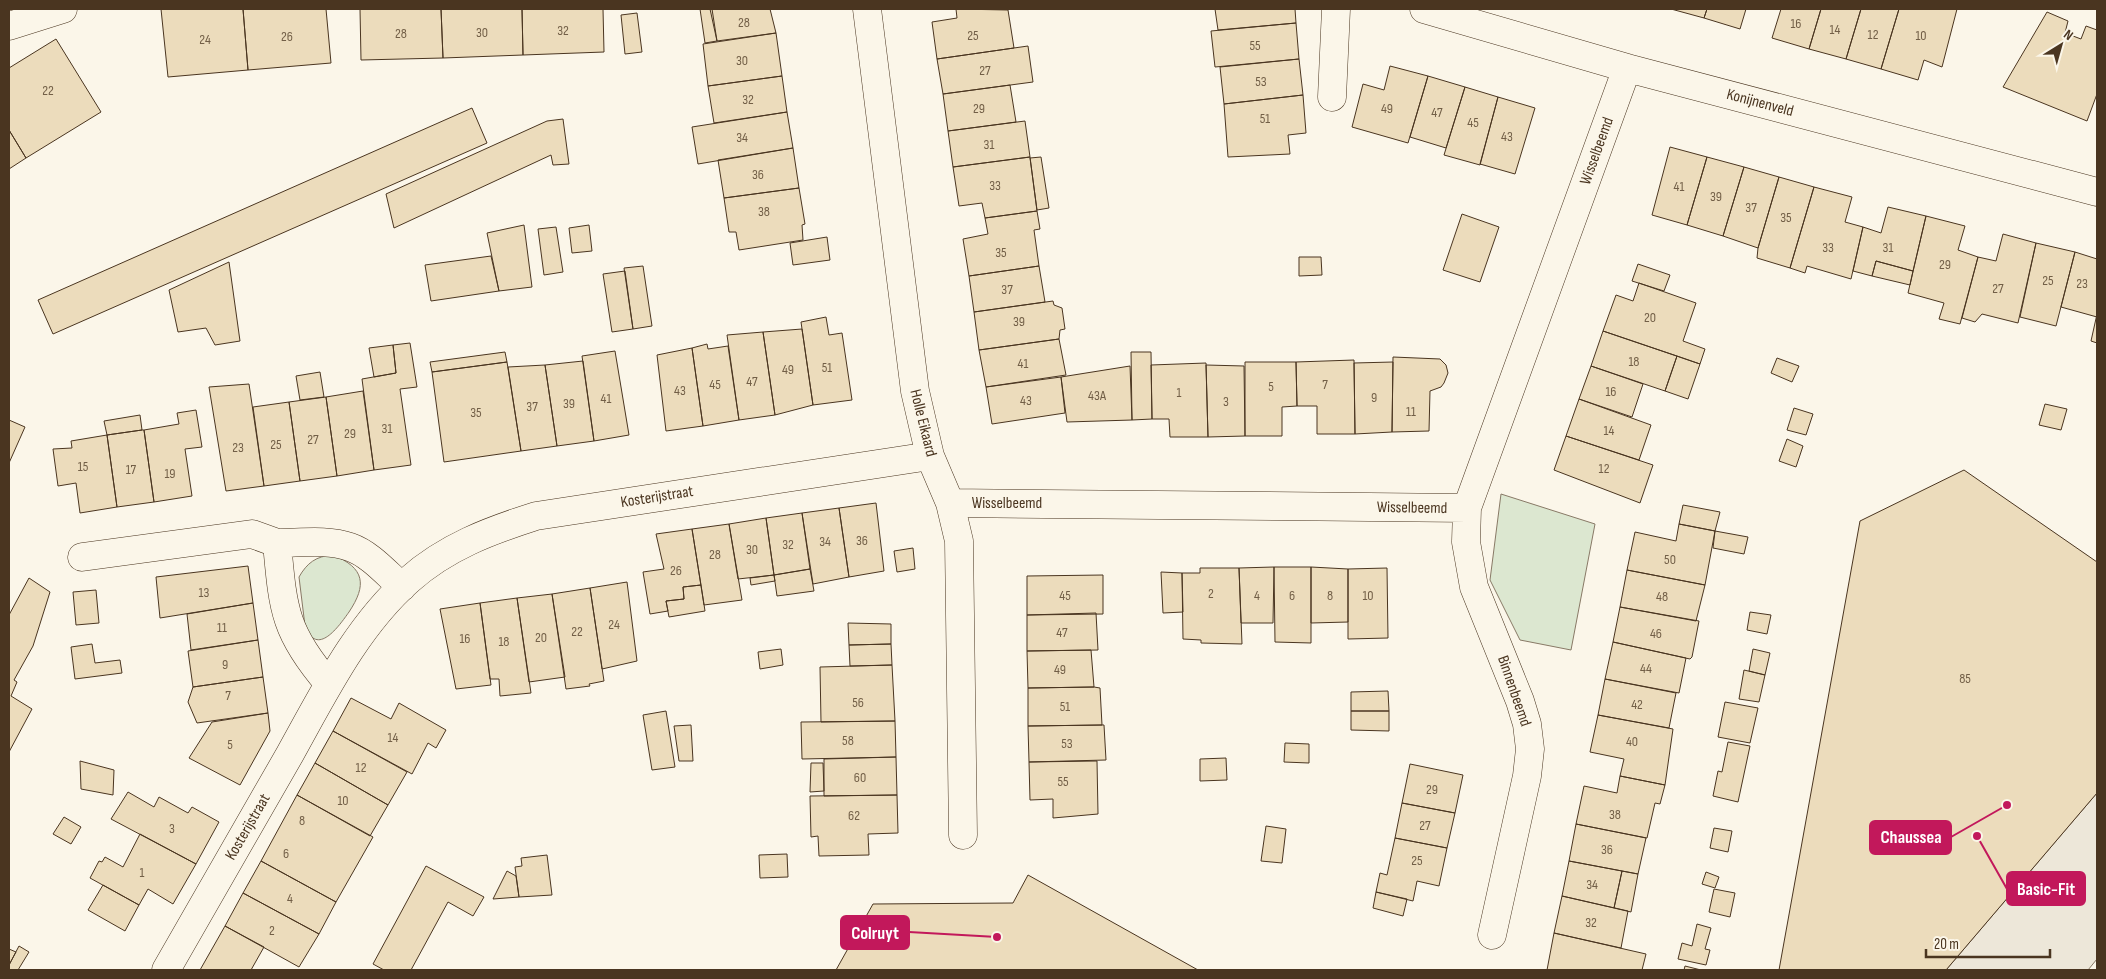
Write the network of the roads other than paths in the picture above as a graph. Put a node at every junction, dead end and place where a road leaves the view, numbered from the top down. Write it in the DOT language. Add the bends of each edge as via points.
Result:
graph roads {
  1 [pos="63,9"];
  2 [pos="867,9"];
  3 [pos="1336,9"];
  4 [pos="1424,9"];
  5 [pos="9,26"];
  6 [pos="1627,68"];
  7 [pos="1332,97"];
  8 [pos="2097,192"];
  9 [pos="930,456"];
  10 [pos="950,503"];
  11 [pos="1467,508"];
  12 [pos="277,543"];
  13 [pos="82,558"];
  14 [pos="402,587"];
  15 [pos="329,684"];
  16 [pos="963,835"];
  17 [pos="1492,935"];
  18 [pos="166,970"];
  1 -- 5 [label="street"];
  2 -- 9 [label="street, Holle Eikaard" via="914,391"];
  3 -- 7 [label="street"];
  4 -- 6 [label="street, Konijnenveld"];
  6 -- 8 [label="street, Konijnenveld"];
  6 -- 11 [label="street, Wisselbeemd"];
  9 -- 10 [label="street, Holle Eikaard"];
  9 -- 14 [label="street, Kosterijstraat" via="536,516 465,542 437,558"];
  10 -- 11 [label="street, Wisselbeemd"];
  10 -- 16 [label="street, Holle Eikaard" via="959,541"];
  11 -- 17 [label="street, Binnenbeemd" via="1466,542 1474,587 1520,701 1530,749"];
  12 -- 13 [label="street" via="252,534"];
  12 -- 14 [label="street" via="328,542 351,547 370,558"];
  12 -- 15 [label="street" via="286,616 307,658"];
  14 -- 15 [label="street, Kosterijstraat" via="366,628"];
  15 -- 18 [label="street, Kosterijstraat"];
}
